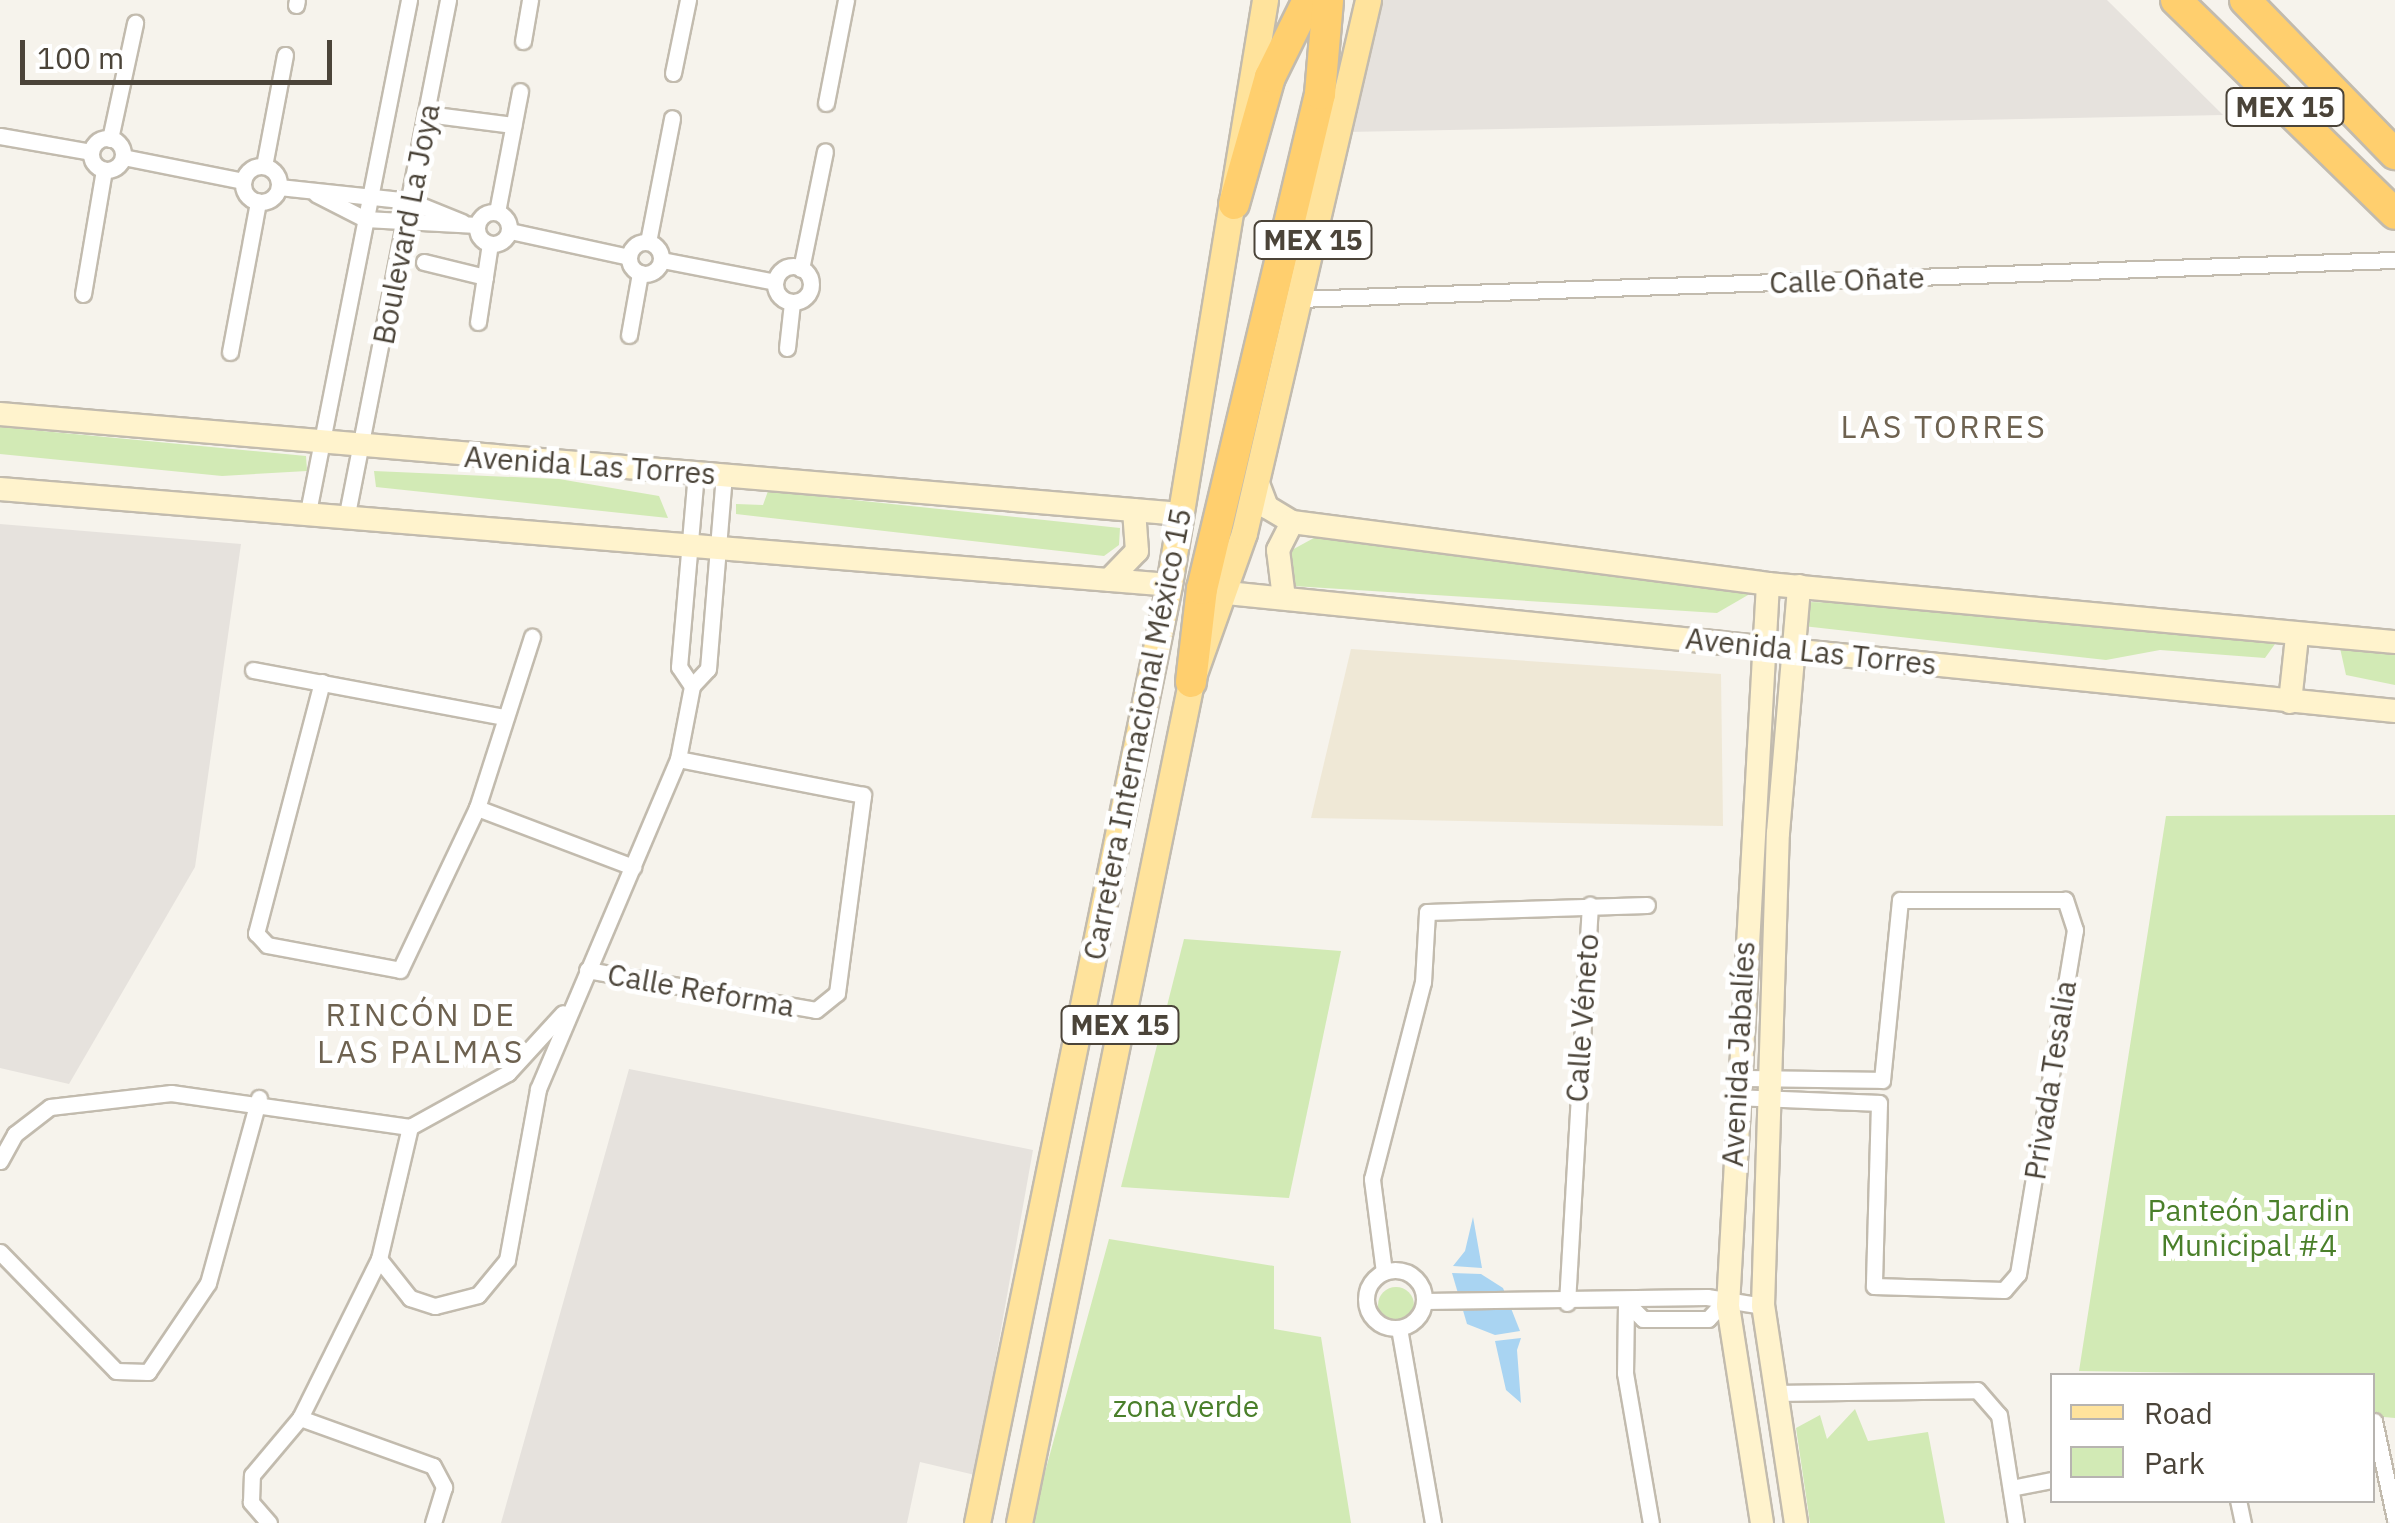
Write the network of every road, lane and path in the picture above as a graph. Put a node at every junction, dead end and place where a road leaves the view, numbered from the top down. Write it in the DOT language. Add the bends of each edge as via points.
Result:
graph roads {
  1 [pos="408,0"];
  2 [pos="448,0"];
  3 [pos="530,0"];
  4 [pos="688,0"];
  5 [pos="846,0"];
  6 [pos="1265,0"];
  7 [pos="1308,0"];
  8 [pos="1328,0"];
  9 [pos="1368,0"];
  10 [pos="2176,0"];
  11 [pos="2246,0"];
  12 [pos="135,23"];
  13 [pos="522,41"];
  14 [pos="285,55"];
  15 [pos="672,73"];
  16 [pos="520,91"];
  17 [pos="826,103"];
  18 [pos="442,116"];
  19 [pos="672,118"];
  20 [pos="513,125"];
  21 [pos="0,136"];
  22 [pos="110,138"];
  23 [pos="824,150"];
  24 [pos="91,152"];
  25 [pos="2395,154"];
  26 [pos="123,157"];
  27 [pos="264,166"];
  28 [pos="104,170"];
  29 [pos="242,181"];
  30 [pos="278,187"];
  31 [pos="369,193"];
  32 [pos="316,194"];
  33 [pos="410,201"];
  34 [pos="258,202"];
  35 [pos="1234,204"];
  36 [pos="497,212"];
  37 [pos="2395,214"];
  38 [pos="365,218"];
  39 [pos="469,223"];
  40 [pos="406,225"];
  41 [pos="510,231"];
  42 [pos="648,242"];
  43 [pos="490,244"];
  44 [pos="629,257"];
  45 [pos="662,260"];
  46 [pos="2395,260"];
  47 [pos="424,262"];
  48 [pos="801,268"];
  49 [pos="640,273"];
  50 [pos="485,277"];
  51 [pos="775,282"];
  52 [pos="83,294"];
  53 [pos="1299,299"];
  54 [pos="792,303"];
  55 [pos="478,322"];
  56 [pos="629,335"];
  57 [pos="787,348"];
  58 [pos="230,352"];
  59 [pos="0,414"];
  60 [pos="324,444"];
  61 [pos="363,448"];
  62 [pos="696,472"];
  63 [pos="724,474"];
  64 [pos="1258,480"];
  65 [pos="0,489"];
  66 [pos="1134,510"];
  67 [pos="1181,514"];
  68 [pos="307,517"];
  69 [pos="346,519"];
  70 [pos="1292,522"];
  71 [pos="689,544"];
  72 [pos="717,546"];
  73 [pos="1109,580"];
  74 [pos="1768,584"];
  75 [pos="1168,585"];
  76 [pos="1798,586"];
  77 [pos="1228,593"];
  78 [pos="1284,598"];
  79 [pos="532,638"];
  80 [pos="2297,638"];
  81 [pos="2395,642"];
  82 [pos="1765,646"];
  83 [pos="1792,650"];
  84 [pos="253,670"];
  85 [pos="322,682"];
  86 [pos="1191,682"];
  87 [pos="692,686"];
  88 [pos="2290,702"];
  89 [pos="2395,711"];
  90 [pos="503,717"];
  91 [pos="678,759"];
  92 [pos="477,808"];
  93 [pos="634,867"];
  94 [pos="1590,905"];
  95 [pos="1647,905"];
  96 [pos="586,970"];
  97 [pos="566,1010"];
  98 [pos="508,1072"];
  99 [pos="1735,1087"];
  100 [pos="1769,1089"];
  101 [pos="538,1090"];
  102 [pos="259,1098"];
  103 [pos="410,1127"];
  104 [pos="0,1161"];
  105 [pos="0,1252"];
  106 [pos="378,1259"];
  107 [pos="1384,1272"];
  108 [pos="1424,1302"];
  109 [pos="1567,1303"];
  110 [pos="1627,1304"];
  111 [pos="1724,1305"];
  112 [pos="1762,1306"];
  113 [pos="1399,1328"];
  114 [pos="1774,1393"];
  115 [pos="300,1418"];
  116 [pos="2375,1427"];
  117 [pos="1782,1448"];
  118 [pos="1749,1455"];
  119 [pos="2050,1480"];
  120 [pos="2011,1488"];
  121 [pos="2395,1522"];
  122 [pos="269,1523"];
  123 [pos="432,1523"];
  124 [pos="977,1523"];
  125 [pos="1018,1523"];
  126 [pos="1433,1523"];
  127 [pos="1651,1523"];
  128 [pos="1762,1523"];
  129 [pos="1796,1523"];
  130 [pos="2016,1523"];
  1 -- 31 [label="street, Boulevard La Joya"];
  2 -- 33 [label="street, Boulevard La Joya"];
  3 -- 13 [label="street"];
  4 -- 15 [label="street"];
  5 -- 17 [label="street"];
  6 -- 35 [label="main road, Carretera Internacional México 15 / MEX 15" via="1240,111"];
  7 -- 35 [label="highway" via="1270,77"];
  8 -- 86 [label="highway, MEX 15" via="1320,94 1223,500"];
  9 -- 53 [label="main road, MEX 15"];
  10 -- 37 [label="highway, MEX 15"];
  11 -- 25 [label="highway, MEX 15"];
  12 -- 22 [label="street"];
  14 -- 27 [label="street"];
  16 -- 20 [label="street"];
  18 -- 20 [label="street"];
  19 -- 42 [label="street"];
  20 -- 36 [label="street"];
  21 -- 24 [label="street"];
  22 -- 24 [label="street"];
  22 -- 26 [label="street"];
  23 -- 48 [label="street"];
  24 -- 28 [label="street"];
  26 -- 28 [label="street"];
  26 -- 29 [label="street"];
  27 -- 29 [label="street"];
  27 -- 30 [label="street"];
  28 -- 52 [label="street"];
  29 -- 34 [label="street"];
  30 -- 32 [label="street"];
  30 -- 34 [label="street"];
  31 -- 32 [label="street"];
  31 -- 33 [label="street"];
  31 -- 38 [label="street, Boulevard La Joya"];
  32 -- 38 [label="street"];
  33 -- 39 [label="street"];
  33 -- 40 [label="street, Boulevard La Joya"];
  34 -- 58 [label="street"];
  35 -- 67 [label="main road, Carretera Internacional México 15 / MEX 15"];
  36 -- 39 [label="street"];
  36 -- 41 [label="street"];
  38 -- 40 [label="street"];
  38 -- 60 [label="street, Boulevard La Joya"];
  39 -- 40 [label="street"];
  39 -- 43 [label="street"];
  40 -- 61 [label="street, Boulevard La Joya"];
  41 -- 43 [label="street"];
  41 -- 44 [label="street"];
  42 -- 44 [label="street"];
  42 -- 45 [label="street"];
  43 -- 50 [label="street"];
  44 -- 49 [label="street"];
  45 -- 49 [label="street"];
  45 -- 51 [label="street"];
  46 -- 53 [label="street, Calle Oñate"];
  47 -- 50 [label="street"];
  48 -- 51 [label="street" via="784,268"];
  48 -- 54 [label="street" via="811,284"];
  49 -- 56 [label="street"];
  50 -- 55 [label="street"];
  51 -- 54 [label="street"];
  53 -- 64 [label="main road, MEX 15"];
  54 -- 57 [label="street"];
  59 -- 60 [label="street, Avenida Las Torres"];
  60 -- 61 [label="street, Avenida Las Torres"];
  60 -- 68 [label="street"];
  61 -- 62 [label="street, Avenida Las Torres"];
  61 -- 69 [label="street"];
  62 -- 63 [label="street, Avenida Las Torres"];
  62 -- 71 [label="street"];
  63 -- 66 [label="street, Avenida Las Torres"];
  63 -- 72 [label="street"];
  64 -- 70 [label="street" via="1267,508"];
  64 -- 77 [label="main road, Carretera Internacional México 15 / MEX 15"];
  65 -- 68 [label="street"];
  66 -- 67 [label="street, Avenida Las Torres"];
  66 -- 73 [label="street" via="1137,550"];
  67 -- 75 [label="main road, Carretera Internacional México 15 / MEX 15"];
  68 -- 69 [label="street"];
  69 -- 71 [label="street"];
  70 -- 74 [label="street, Avenida Las Torres"];
  70 -- 78 [label="street" via="1278,550"];
  71 -- 72 [label="street"];
  71 -- 87 [label="street" via="679,668"];
  72 -- 73 [label="street"];
  72 -- 87 [label="street" via="708,669"];
  73 -- 75 [label="street"];
  74 -- 76 [label="street, Avenida Las Torres"];
  74 -- 82 [label="street, Avenida Jabalíes"];
  75 -- 124 [label="main road, Carretera Internacional México 15 / MEX 15"];
  76 -- 80 [label="street, Avenida Las Torres"];
  76 -- 83 [label="street, Avenida Jabalíes"];
  77 -- 78 [label="street, Avenida Las Torres"];
  77 -- 86 [label="main road, Carretera Internacional México 15 / MEX 15"];
  78 -- 82 [label="street, Avenida Las Torres"];
  79 -- 90 [label="street"];
  80 -- 81 [label="street, Avenida Las Torres"];
  80 -- 88 [label="street"];
  82 -- 83 [label="street, Avenida Las Torres"];
  82 -- 99 [label="street, Avenida Jabalíes"];
  83 -- 88 [label="street, Avenida Las Torres"];
  83 -- 100 [label="street, Avenida Jabalíes"];
  84 -- 85 [label="street"];
  85 -- 90 [label="street"];
  85 -- 92 [label="street" via="256,933 267,945 400,970"];
  86 -- 125 [label="main road, Carretera Internacional México 15 / MEX 15"];
  87 -- 91 [label="street"];
  88 -- 89 [label="street, Avenida Las Torres"];
  90 -- 92 [label="street" via="506,731"];
  91 -- 93 [label="street"];
  91 -- 96 [label="street, Calle Reforma" via="864,795 837,993 816,1010"];
  92 -- 93 [label="street"];
  93 -- 96 [label="street"];
  94 -- 95 [label="street"];
  94 -- 107 [label="street, Calle Véneto" via="1427,912 1423,982 1372,1180"];
  94 -- 109 [label="street, Calle Véneto"];
  96 -- 97 [label="street"];
  97 -- 98 [label="street"];
  97 -- 101 [label="street"];
  98 -- 101 [label="street" via="528,1074"];
  98 -- 103 [label="street"];
  99 -- 100 [label="street"];
  99 -- 111 [label="street, Avenida Jabalíes"];
  100 -- 100 [label="street, Privada Tesalia" via="1882,1080 1900,900 2065,900 2075,930 2018,1274 2004,1290 1874,1286 1879,1103"];
  100 -- 112 [label="street, Avenida Jabalíes"];
  101 -- 106 [label="street" via="507,1260 478,1295 435,1306 410,1298"];
  102 -- 103 [label="street"];
  102 -- 104 [label="street" via="171,1093 50,1107 14,1134"];
  102 -- 105 [label="street" via="208,1284 148,1372 116,1371"];
  103 -- 106 [label="street"];
  106 -- 115 [label="street"];
  107 -- 108 [label="street" via="1412,1275"];
  107 -- 113 [label="street" via="1366,1292 1368,1311"];
  108 -- 109 [label="street"];
  108 -- 113 [label="street"];
  109 -- 110 [label="street"];
  110 -- 111 [label="street" via="1706,1296"];
  110 -- 127 [label="street" via="1625,1373"];
  111 -- 112 [label="street"];
  111 -- 118 [label="street, Avenida Jabalíes"];
  112 -- 114 [label="street, Avenida Jabalíes"];
  113 -- 126 [label="street"];
  114 -- 117 [label="street, Avenida Jabalíes"];
  114 -- 120 [label="street" via="1977,1390 1999,1414"];
  115 -- 122 [label="street" via="250,1488"];
  115 -- 123 [label="street" via="418,1456 444,1486"];
  116 -- 121 [label="street"];
  117 -- 118 [label="street"];
  117 -- 129 [label="street, Avenida Jabalíes"];
  118 -- 128 [label="street, Avenida Jabalíes"];
  119 -- 120 [label="street"];
  120 -- 130 [label="street"];
}
